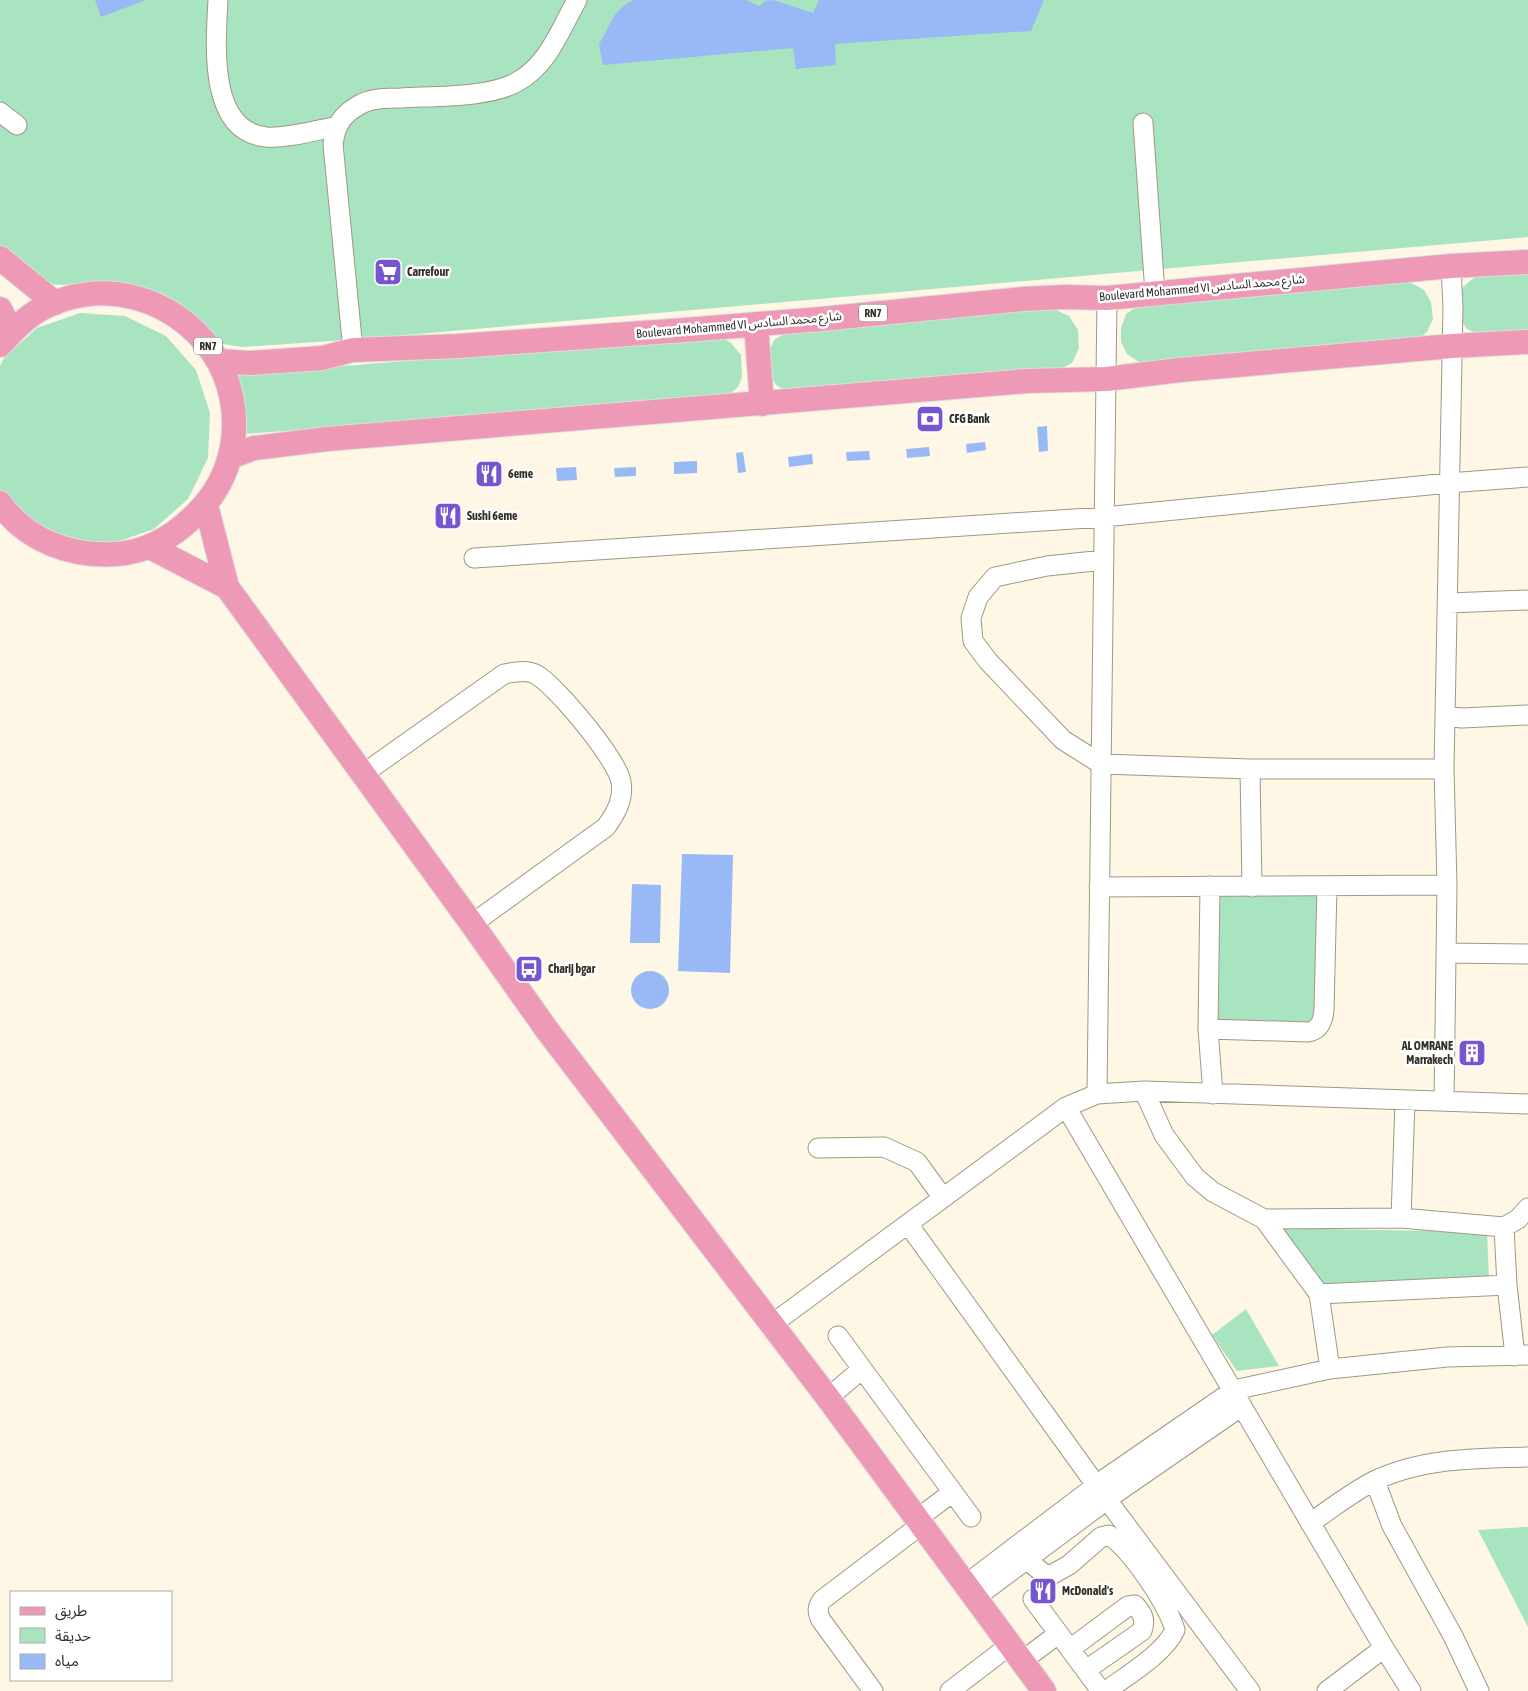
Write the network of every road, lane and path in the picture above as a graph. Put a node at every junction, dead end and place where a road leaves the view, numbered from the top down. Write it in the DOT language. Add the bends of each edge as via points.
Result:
graph roads {
  1 [pos="218,0"];
  2 [pos="577,0"];
  3 [pos="0,112"];
  4 [pos="1143,123"];
  5 [pos="18,125"];
  6 [pos="338,126"];
  7 [pos="0,258"];
  8 [pos="1528,262"];
  9 [pos="1450,266"];
  10 [pos="1155,293"];
  11 [pos="1107,298"];
  12 [pos="55,303"];
  13 [pos="0,309"];
  14 [pos="756,324"];
  15 [pos="6,339"];
  16 [pos="1528,342"];
  17 [pos="1452,346"];
  18 [pos="353,350"];
  19 [pos="218,361"];
  20 [pos="1106,380"];
  21 [pos="762,404"];
  22 [pos="230,457"];
  23 [pos="1528,477"];
  24 [pos="1448,483"];
  25 [pos="0,503"];
  26 [pos="206,505"];
  27 [pos="1104,517"];
  28 [pos="150,547"];
  29 [pos="474,558"];
  30 [pos="1104,560"];
  31 [pos="227,587"];
  32 [pos="1528,600"];
  33 [pos="1448,603"];
  34 [pos="1528,715"];
  35 [pos="1445,716"];
  36 [pos="1100,764"];
  37 [pos="1250,769"];
  38 [pos="1444,769"];
  39 [pos="363,774"];
  40 [pos="1210,886"];
  41 [pos="1447,886"];
  42 [pos="1099,887"];
  43 [pos="1252,887"];
  44 [pos="1326,887"];
  45 [pos="472,924"];
  46 [pos="1446,953"];
  47 [pos="1528,954"];
  48 [pos="1208,1029"];
  49 [pos="1144,1091"];
  50 [pos="1097,1094"];
  51 [pos="1213,1094"];
  52 [pos="1404,1101"];
  53 [pos="1444,1101"];
  54 [pos="1528,1104"];
  55 [pos="1066,1107"];
  56 [pos="818,1148"];
  57 [pos="943,1198"];
  58 [pos="1528,1208"];
  59 [pos="1401,1218"];
  60 [pos="1264,1219"];
  61 [pos="908,1224"];
  62 [pos="1504,1227"];
  63 [pos="1507,1285"];
  64 [pos="1319,1294"];
  65 [pos="771,1325"];
  66 [pos="838,1336"];
  67 [pos="1521,1356"];
  68 [pos="862,1369"];
  69 [pos="1330,1369"];
  70 [pos="828,1398"];
  71 [pos="1238,1398"];
  72 [pos="1528,1457"];
  73 [pos="1376,1481"];
  74 [pos="953,1492"];
  75 [pos="1102,1492"];
  76 [pos="971,1518"];
  77 [pos="920,1522"];
  78 [pos="1310,1523"];
  79 [pos="1027,1560"];
  80 [pos="970,1592"];
  81 [pos="1033,1599"];
  82 [pos="1058,1634"];
  83 [pos="1384,1648"];
  84 [pos="1070,1649"];
  85 [pos="1016,1653"];
  86 [pos="1086,1670"];
  87 [pos="873,1691"];
  88 [pos="950,1691"];
  89 [pos="1044,1691"];
  90 [pos="1101,1691"];
  91 [pos="1106,1691"];
  92 [pos="1250,1691"];
  93 [pos="1327,1691"];
  94 [pos="1411,1691"];
  95 [pos="1479,1691"];
  1 -- 6 [label="street" via="217,71 225,108 234,119 250,132 267,137"];
  2 -- 6 [label="street" via="538,66 516,82 469,94 381,99 364,103 349,112"];
  3 -- 5 [label="street"];
  4 -- 10 [label="street"];
  6 -- 18 [label="street" via="333,144"];
  7 -- 12 [label="main road"];
  8 -- 9 [label="main road, Boulevard Mohammed VI شارع محمد السادس / RN7"];
  9 -- 10 [label="main road, Boulevard Mohammed VI شارع محمد السادس / RN7"];
  9 -- 17 [label="street"];
  10 -- 11 [label="main road, Boulevard Mohammed VI شارع محمد السادس / RN7"];
  11 -- 14 [label="main road, Boulevard Mohammed VI شارع محمد السادس / RN7" via="1023,299"];
  11 -- 20 [label="street"];
  12 -- 15 [label="main road, RN7" via="39,310"];
  12 -- 19 [label="main road, RN7" via="101,293 148,300 189,324"];
  13 -- 15 [label="main road, RN7"];
  14 -- 18 [label="main road, Boulevard Mohammed VI شارع محمد السادس / RN7" via="458,346"];
  14 -- 21 [label="main road"];
  16 -- 17 [label="main road"];
  17 -- 20 [label="main road" via="1180,370"];
  17 -- 24 [label="street"];
  18 -- 19 [label="main road, Boulevard Mohammed VI شارع محمد السادس / RN7" via="322,358 250,363"];
  19 -- 22 [label="main road, RN7" via="232,398 234,438"];
  20 -- 21 [label="main road" via="1027,381"];
  20 -- 27 [label="street"];
  21 -- 22 [label="main road" via="327,439 254,448"];
  22 -- 26 [label="main road, RN7"];
  23 -- 24 [label="street"];
  24 -- 27 [label="street"];
  24 -- 33 [label="street"];
  25 -- 28 [label="main road, RN7" via="24,528 46,542 71,551 97,555 124,554"];
  26 -- 28 [label="main road, RN7" via="181,530"];
  26 -- 31 [label="main road"];
  27 -- 29 [label="street"];
  27 -- 30 [label="street"];
  28 -- 31 [label="main road"];
  30 -- 36 [label="street"];
  30 -- 36 [label="street" via="1047,566 995,577 978,597 971,618 973,641 988,661 1062,740"];
  31 -- 39 [label="main road"];
  32 -- 33 [label="street"];
  33 -- 35 [label="street"];
  34 -- 35 [label="street"];
  35 -- 38 [label="street"];
  36 -- 37 [label="street"];
  36 -- 42 [label="street"];
  37 -- 38 [label="street"];
  37 -- 43 [label="street"];
  38 -- 41 [label="street"];
  39 -- 45 [label="main road"];
  39 -- 45 [label="street" via="504,674 522,670 537,674 593,732 621,780 621,800 616,812 606,827"];
  40 -- 42 [label="street"];
  40 -- 43 [label="street"];
  40 -- 48 [label="street"];
  41 -- 44 [label="street"];
  41 -- 46 [label="street"];
  42 -- 50 [label="street"];
  43 -- 44 [label="street"];
  44 -- 48 [label="street" via="1324,1010 1319,1027 1308,1032"];
  45 -- 65 [label="main road" via="596,1096"];
  46 -- 47 [label="street"];
  46 -- 53 [label="street"];
  48 -- 51 [label="street"];
  49 -- 50 [label="street"];
  49 -- 51 [label="street"];
  49 -- 60 [label="street" via="1164,1135 1195,1177 1213,1192"];
  50 -- 55 [label="street"];
  51 -- 52 [label="street"];
  52 -- 53 [label="street"];
  52 -- 59 [label="street"];
  53 -- 54 [label="street"];
  55 -- 57 [label="street"];
  55 -- 71 [label="street"];
  56 -- 57 [label="street" via="884,1148 916,1162"];
  57 -- 61 [label="street"];
  58 -- 62 [label="street"];
  59 -- 60 [label="street"];
  59 -- 62 [label="street"];
  60 -- 64 [label="street"];
  61 -- 65 [label="street"];
  61 -- 75 [label="street"];
  62 -- 63 [label="street"];
  63 -- 64 [label="street"];
  63 -- 67 [label="street"];
  64 -- 69 [label="street"];
  65 -- 70 [label="main road"];
  66 -- 68 [label="street"];
  67 -- 69 [label="street" via="1447,1358"];
  68 -- 70 [label="street"];
  68 -- 74 [label="street"];
  69 -- 71 [label="street"];
  70 -- 77 [label="main road"];
  71 -- 75 [label="street"];
  71 -- 78 [label="street"];
  72 -- 73 [label="street" via="1433,1463"];
  73 -- 78 [label="street"];
  73 -- 95 [label="street" via="1392,1526 1454,1636"];
  74 -- 76 [label="street"];
  74 -- 77 [label="street"];
  75 -- 79 [label="street"];
  75 -- 80 [label="street"];
  75 -- 92 [label="street"];
  77 -- 80 [label="main road"];
  77 -- 87 [label="street" via="819,1604 821,1620"];
  78 -- 83 [label="street"];
  79 -- 80 [label="street"];
  79 -- 91 [label="street" via="1043,1573 1051,1575 1069,1565 1100,1537 1109,1535 1118,1542 1163,1604 1175,1630 1172,1638"];
  80 -- 85 [label="main road"];
  81 -- 82 [label="street"];
  82 -- 84 [label="street"];
  82 -- 85 [label="street"];
  83 -- 93 [label="street"];
  83 -- 94 [label="street"];
  84 -- 86 [label="street"];
  84 -- 86 [label="street" via="1128,1606 1135,1605 1142,1612 1145,1622 1142,1631"];
  85 -- 88 [label="street"];
  85 -- 89 [label="main road"];
  86 -- 90 [label="street"];
}
